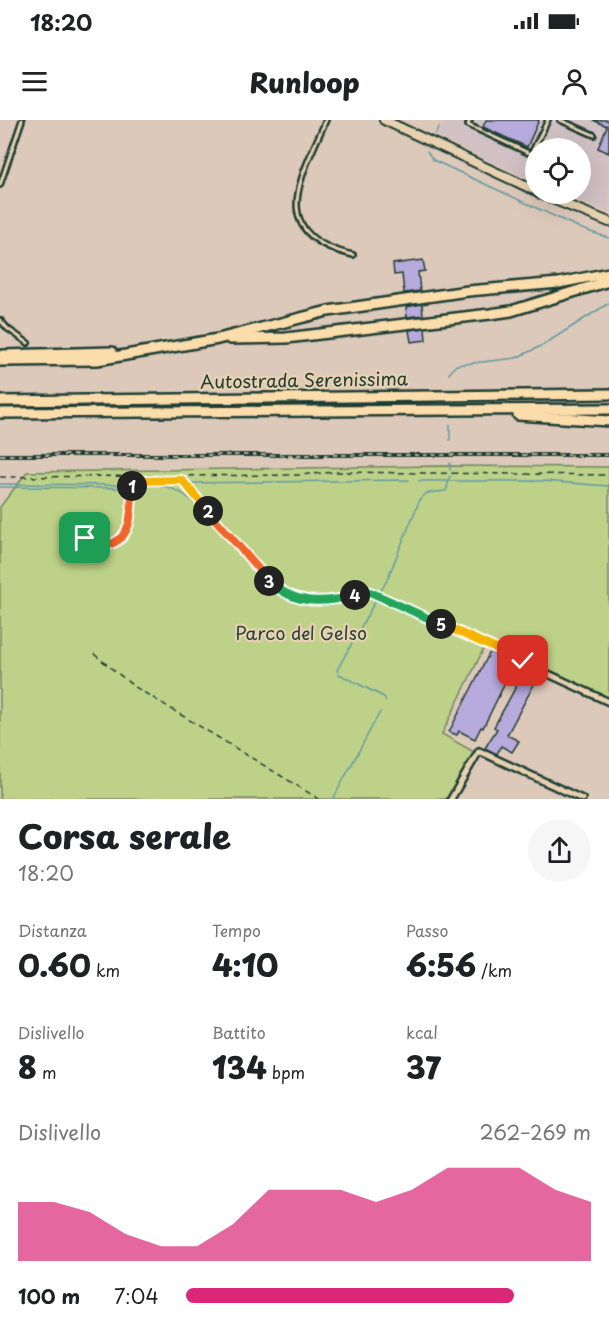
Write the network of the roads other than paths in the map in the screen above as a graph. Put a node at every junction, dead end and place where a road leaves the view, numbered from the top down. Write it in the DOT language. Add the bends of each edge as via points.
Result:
graph roads {
  1 [pos="22,120"];
  2 [pos="326,120"];
  3 [pos="384,120"];
  4 [pos="470,120"];
  5 [pos="548,120"];
  6 [pos="560,120"];
  7 [pos="594,135"];
  8 [pos="0,185"];
  9 [pos="525,186"];
  10 [pos="565,204"];
  11 [pos="609,222"];
  12 [pos="353,255"];
  13 [pos="609,273"];
  14 [pos="609,281"];
  15 [pos="0,320"];
  16 [pos="218,339"];
  17 [pos="28,343"];
  18 [pos="144,351"];
  19 [pos="0,354"];
  20 [pos="0,361"];
  21 [pos="608,394"];
  22 [pos="0,401"];
  23 [pos="609,409"];
  24 [pos="419,410"];
  25 [pos="0,413"];
  26 [pos="609,421"];
  27 [pos="486,645"];
  28 [pos="609,702"];
  29 [pos="451,799"];
  30 [pos="582,799"];
  1 -- 8 [label="lane"];
  2 -- 12 [label="lane" via="297,190 296,204 299,219 316,240"];
  3 -- 9 [label="street"];
  4 -- 5 [label="lane" via="468,125 531,154"];
  6 -- 7 [label="lane"];
  10 -- 11 [label="street"];
  13 -- 16 [label="highway" via="559,283 468,291 328,311"];
  14 -- 16 [label="highway" via="490,315 286,338"];
  15 -- 17 [label="lane"];
  16 -- 18 [label="highway"];
  18 -- 19 [label="highway"];
  18 -- 20 [label="highway" via="97,360"];
  21 -- 22 [label="highway, Autostrada Serenissima"];
  23 -- 24 [label="highway, Autostrada Serenissima"];
  24 -- 25 [label="highway, Autostrada Serenissima"];
  24 -- 26 [label="highway"];
  27 -- 28 [label="street"];
  29 -- 30 [label="street" via="479,751"];
}
